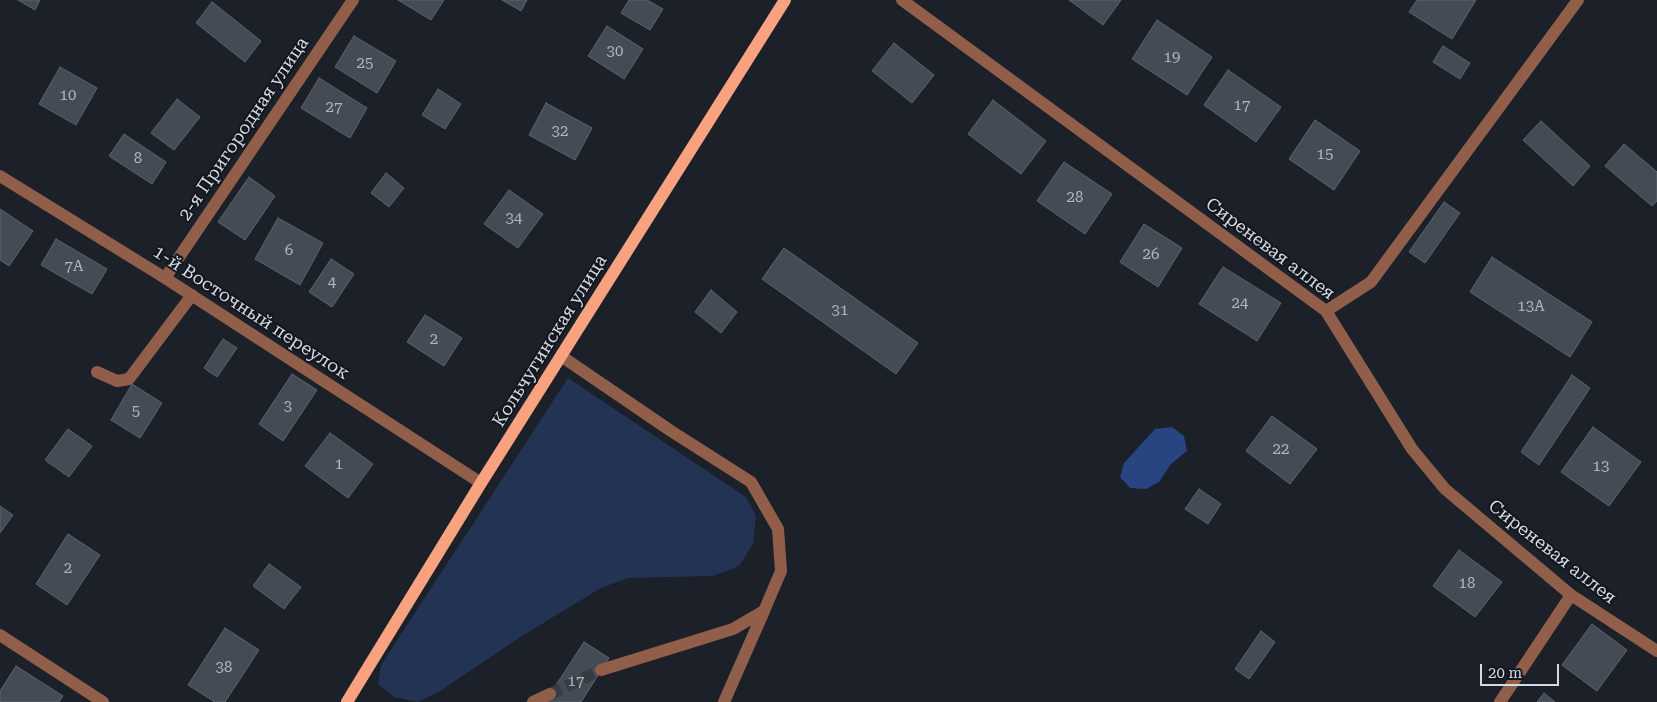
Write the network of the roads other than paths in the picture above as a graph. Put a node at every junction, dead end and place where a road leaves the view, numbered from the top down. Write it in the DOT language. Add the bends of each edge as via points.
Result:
graph roads {
  1 [pos="352,0"];
  2 [pos="785,0"];
  3 [pos="902,0"];
  4 [pos="1578,0"];
  5 [pos="0,176"];
  6 [pos="165,278"];
  7 [pos="192,295"];
  8 [pos="1326,311"];
  9 [pos="561,356"];
  10 [pos="97,372"];
  11 [pos="481,483"];
  12 [pos="1571,595"];
  13 [pos="764,610"];
  14 [pos="0,635"];
  15 [pos="1657,651"];
  16 [pos="601,670"];
  17 [pos="550,694"];
  18 [pos="103,702"];
  19 [pos="348,702"];
  20 [pos="533,702"];
  21 [pos="724,702"];
  22 [pos="1500,702"];
  1 -- 6 [label="street, 2-я Пригородная улица"];
  2 -- 9 [label="main road, Кольчугинская улица"];
  3 -- 8 [label="street, Сиреневая аллея"];
  4 -- 8 [label="street" via="1371,282"];
  5 -- 6 [label="street, 1-й Восточный переулок"];
  6 -- 7 [label="street, 1-й Восточный переулок"];
  7 -- 10 [label="street" via="129,379 117,381"];
  7 -- 11 [label="street, 1-й Восточный переулок"];
  8 -- 12 [label="street, Сиреневая аллея" via="1412,449 1445,489"];
  9 -- 11 [label="main road, Кольчугинская улица"];
  9 -- 13 [label="street" via="751,482 778,529 781,572"];
  11 -- 19 [label="main road, Кольчугинская улица"];
  12 -- 15 [label="street, Сиреневая аллея"];
  12 -- 22 [label="street"];
  13 -- 16 [label="street" via="733,629"];
  13 -- 21 [label="street"];
  14 -- 18 [label="street"];
  17 -- 20 [label="street"];
}
